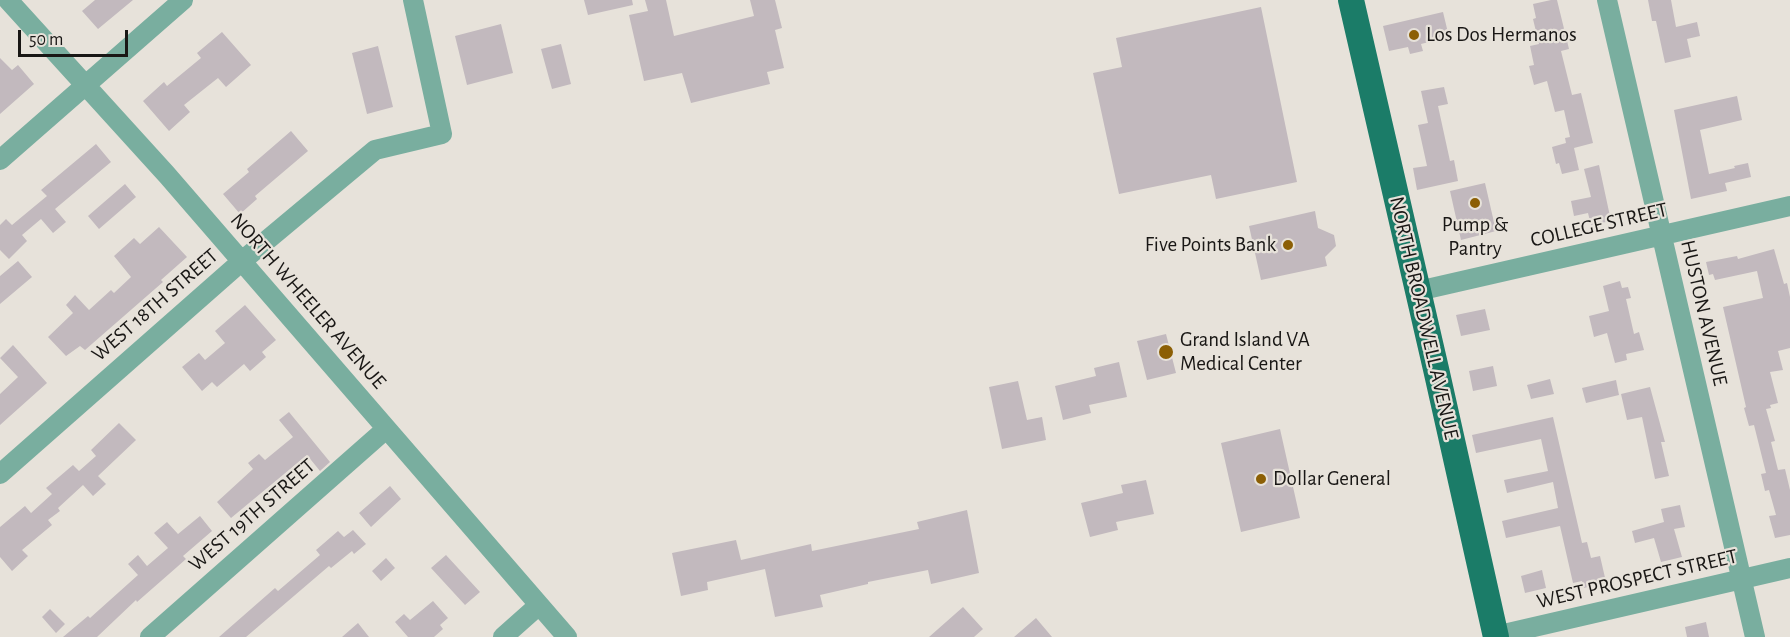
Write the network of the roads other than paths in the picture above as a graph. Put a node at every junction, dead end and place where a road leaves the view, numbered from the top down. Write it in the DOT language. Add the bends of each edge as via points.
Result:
graph roads {
  1 [pos="8,0"];
  2 [pos="183,0"];
  3 [pos="413,0"];
  4 [pos="1351,0"];
  5 [pos="1607,0"];
  6 [pos="84,86"];
  7 [pos="0,160"];
  8 [pos="1790,206"];
  9 [pos="1662,235"];
  10 [pos="242,261"];
  11 [pos="1418,291"];
  12 [pos="386,429"];
  13 [pos="0,474"];
  14 [pos="1790,568"];
  15 [pos="1741,579"];
  16 [pos="539,605"];
  17 [pos="150,637"];
  18 [pos="503,637"];
  19 [pos="567,637"];
  20 [pos="1496,637"];
  21 [pos="1755,637"];
  1 -- 6 [label="street, NORTH WHEELER AVENUE"];
  2 -- 6 [label="street"];
  3 -- 10 [label="street, WEST 18TH STREET" via="441,134 375,150"];
  4 -- 11 [label="main road, NORTH BROADWELL AVENUE"];
  5 -- 9 [label="street, HUSTON AVENUE"];
  6 -- 7 [label="street"];
  6 -- 10 [label="street, NORTH WHEELER AVENUE"];
  8 -- 9 [label="street, COLLEGE STREET"];
  9 -- 11 [label="street, COLLEGE STREET"];
  9 -- 15 [label="street, HUSTON AVENUE"];
  10 -- 12 [label="street, NORTH WHEELER AVENUE"];
  10 -- 13 [label="street, WEST 18TH STREET"];
  11 -- 20 [label="main road, NORTH BROADWELL AVENUE"];
  12 -- 16 [label="street, NORTH WHEELER AVENUE"];
  12 -- 17 [label="street, WEST 19TH STREET"];
  14 -- 15 [label="street, WEST PROSPECT STREET"];
  15 -- 20 [label="street, WEST PROSPECT STREET"];
  15 -- 21 [label="street, HUSTON AVENUE"];
  16 -- 18 [label="street"];
  16 -- 19 [label="street, NORTH WHEELER AVENUE"];
}
